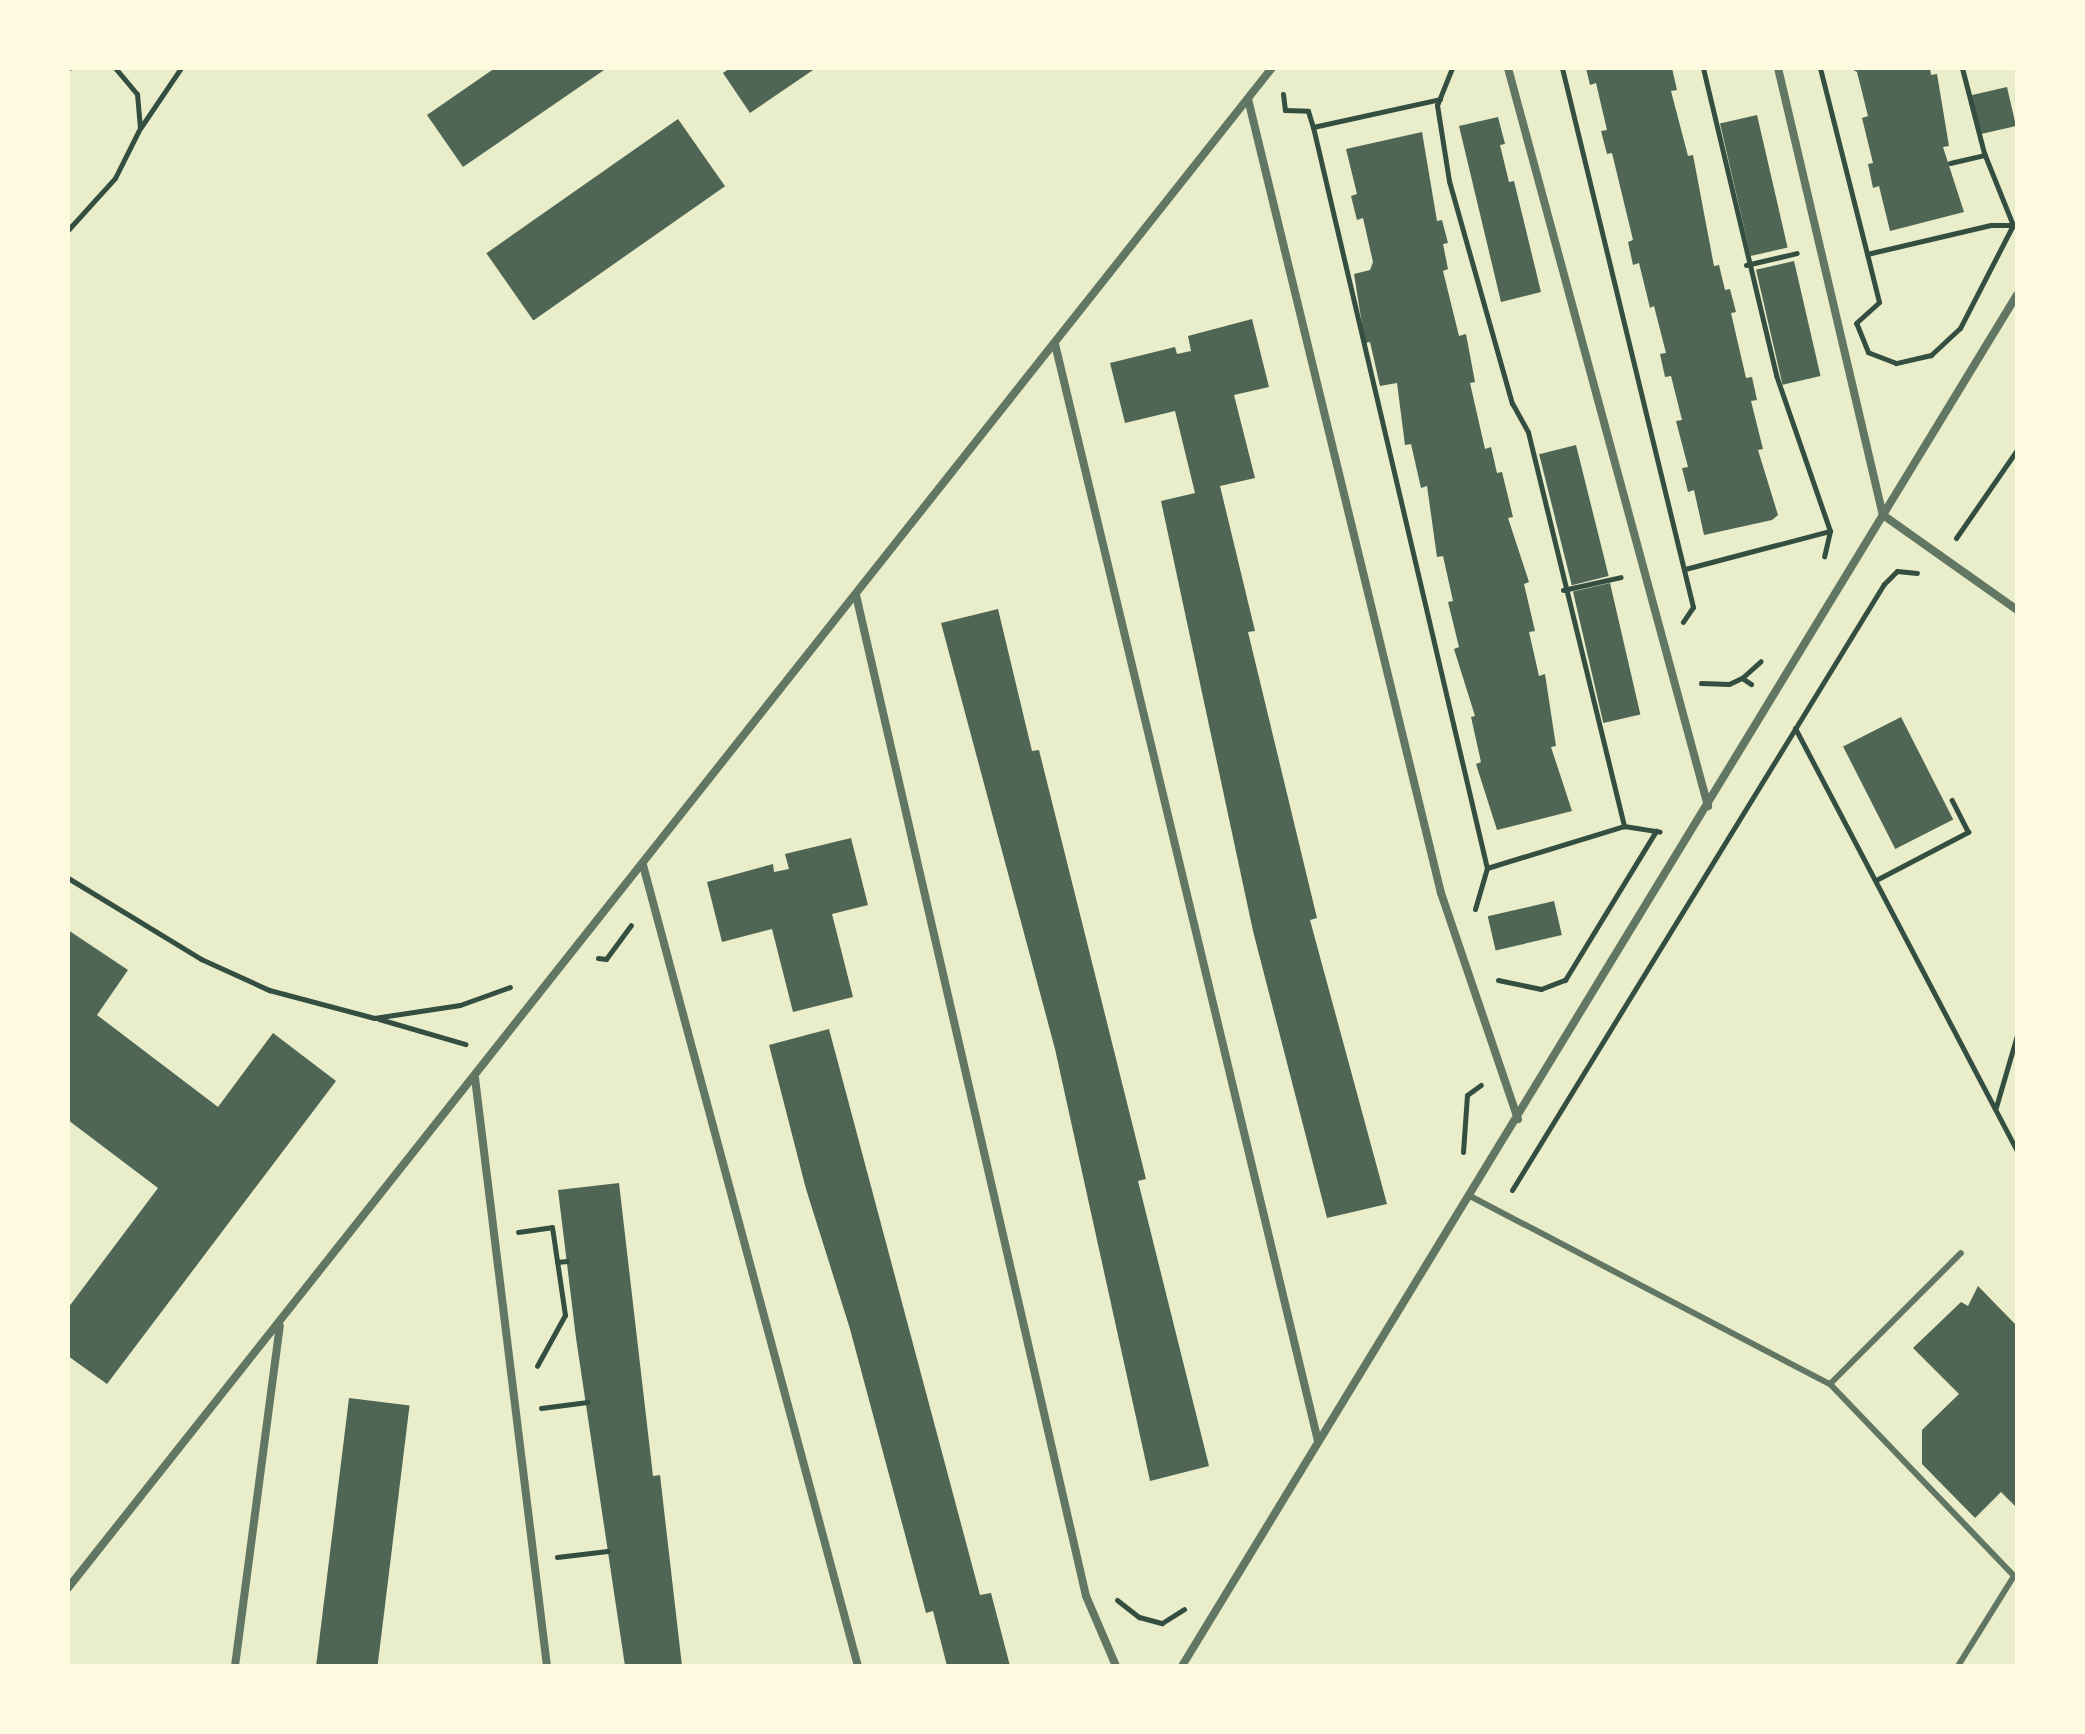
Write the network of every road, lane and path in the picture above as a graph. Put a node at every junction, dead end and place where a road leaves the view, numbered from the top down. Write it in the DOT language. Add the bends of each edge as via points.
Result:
graph roads {
  1 [pos="115,68"];
  2 [pos="181,68"];
  3 [pos="1272,68"];
  4 [pos="1452,68"];
  5 [pos="1508,68"];
  6 [pos="1562,68"];
  7 [pos="1703,68"];
  8 [pos="1778,68"];
  9 [pos="1820,68"];
  10 [pos="1962,68"];
  11 [pos="1283,93"];
  12 [pos="1248,99"];
  13 [pos="1440,99"];
  14 [pos="1313,127"];
  15 [pos="140,128"];
  16 [pos="1985,155"];
  17 [pos="1950,163"];
  18 [pos="2013,225"];
  19 [pos="68,230"];
  20 [pos="1867,254"];
  21 [pos="1790,255"];
  22 [pos="1746,265"];
  23 [pos="2017,295"];
  24 [pos="1055,344"];
  25 [pos="2017,450"];
  26 [pos="1883,515"];
  27 [pos="1830,531"];
  28 [pos="1946,531"];
  29 [pos="1820,564"];
  30 [pos="1685,569"];
  31 [pos="1608,580"];
  32 [pos="1929,581"];
  33 [pos="1563,590"];
  34 [pos="856,595"];
  35 [pos="2017,610"];
  36 [pos="1680,637"];
  37 [pos="1768,650"];
  38 [pos="1687,674"];
  39 [pos="1742,678"];
  40 [pos="1774,697"];
  41 [pos="1804,715"];
  42 [pos="1795,728"];
  43 [pos="1952,800"];
  44 [pos="1708,806"];
  45 [pos="1624,826"];
  46 [pos="1656,831"];
  47 [pos="1688,840"];
  48 [pos="643,865"];
  49 [pos="1487,868"];
  50 [pos="68,878"];
  51 [pos="1878,879"];
  52 [pos="1474,916"];
  53 [pos="589,957"];
  54 [pos="606,959"];
  55 [pos="1488,967"];
  56 [pos="517,985"];
  57 [pos="374,1018"];
  58 [pos="2017,1035"];
  59 [pos="465,1044"];
  60 [pos="1500,1070"];
  61 [pos="475,1078"];
  62 [pos="1995,1108"];
  63 [pos="1518,1119"];
  64 [pos="2017,1150"];
  65 [pos="1457,1161"];
  66 [pos="1470,1196"];
  67 [pos="1499,1212"];
  68 [pos="516,1217"];
  69 [pos="518,1232"];
  70 [pos="520,1247"];
  71 [pos="1961,1253"];
  72 [pos="567,1261"];
  73 [pos="557,1262"];
  74 [pos="280,1325"];
  75 [pos="533,1355"];
  76 [pos="1830,1384"];
  77 [pos="538,1396"];
  78 [pos="588,1402"];
  79 [pos="547,1407"];
  80 [pos="541,1420"];
  81 [pos="1318,1441"];
  82 [pos="555,1542"];
  83 [pos="608,1551"];
  84 [pos="556,1558"];
  85 [pos="558,1573"];
  86 [pos="68,1588"];
  87 [pos="1111,1595"];
  88 [pos="1191,1597"];
  89 [pos="235,1666"];
  90 [pos="547,1666"];
  91 [pos="858,1666"];
  92 [pos="1116,1666"];
  93 [pos="1182,1666"];
  94 [pos="1958,1666"];
  1 -- 15 [label="path" via="137,94"];
  2 -- 15 [label="path"];
  3 -- 12 [label="street"];
  4 -- 13 [label="path"];
  5 -- 44 [label="street"];
  6 -- 30 [label="path"];
  7 -- 22 [label="path"];
  8 -- 26 [label="street"];
  9 -- 20 [label="path"];
  10 -- 16 [label="path"];
  11 -- 14 [label="path" via="1285,110 1308,111"];
  12 -- 24 [label="street"];
  12 -- 60 [label="street" via="1441,893"];
  13 -- 14 [label="path"];
  13 -- 33 [label="path" via="1449,181 1512,403 1528,432 1563,570"];
  14 -- 49 [label="path"];
  15 -- 19 [label="path" via="115,178"];
  16 -- 17 [label="path"];
  16 -- 18 [label="path"];
  18 -- 20 [label="path" via="1991,225"];
  18 -- 20 [label="path" via="1960,328 1931,355 1896,363 1868,352 1856,323 1879,302"];
  21 -- 22 [label="path"];
  22 -- 27 [label="path" via="1785,404"];
  23 -- 26 [label="street"];
  24 -- 34 [label="street"];
  24 -- 81 [label="street"];
  25 -- 28 [label="path" via="1956,539"];
  26 -- 35 [label="street"];
  26 -- 40 [label="street"];
  27 -- 29 [label="path"];
  27 -- 30 [label="path"];
  30 -- 36 [label="path" via="1693,607"];
  31 -- 33 [label="path"];
  32 -- 41 [label="path" via="1916,572 1897,571 1884,584"];
  33 -- 45 [label="path"];
  34 -- 48 [label="street"];
  34 -- 92 [label="street" via="1086,1596"];
  37 -- 39 [label="path"];
  38 -- 39 [label="path" via="1714,686"];
  39 -- 40 [label="path"];
  40 -- 41 [label="path"];
  40 -- 44 [label="street"];
  41 -- 42 [label="path"];
  42 -- 51 [label="path"];
  42 -- 67 [label="path"];
  43 -- 51 [label="path" via="1968,832"];
  44 -- 47 [label="street"];
  45 -- 46 [label="path"];
  45 -- 49 [label="path"];
  46 -- 47 [label="path"];
  46 -- 55 [label="path" via="1565,980 1541,989 1518,988 1495,979"];
  47 -- 63 [label="street"];
  48 -- 61 [label="street"];
  48 -- 91 [label="street"];
  49 -- 52 [label="path"];
  50 -- 57 [label="path" via="201,959 269,990"];
  51 -- 62 [label="path"];
  53 -- 54 [label="path"];
  56 -- 57 [label="path" via="460,1005"];
  57 -- 59 [label="path"];
  58 -- 62 [label="path"];
  60 -- 63 [label="street"];
  60 -- 65 [label="path" via="1467,1095 1465,1148"];
  61 -- 74 [label="street"];
  61 -- 90 [label="street"];
  62 -- 64 [label="path"];
  63 -- 66 [label="street"];
  66 -- 67 [label="lane"];
  66 -- 81 [label="street"];
  67 -- 76 [label="lane"];
  68 -- 69 [label="path"];
  69 -- 70 [label="path"];
  69 -- 73 [label="path" via="552,1227"];
  71 -- 76 [label="lane"];
  72 -- 73 [label="path"];
  73 -- 75 [label="path" via="565,1315 535,1370"];
  74 -- 86 [label="street"];
  74 -- 89 [label="street"];
  76 -- 94 [label="lane" via="2014,1576"];
  77 -- 80 [label="path"];
  78 -- 79 [label="path"];
  81 -- 93 [label="street"];
  82 -- 84 [label="path"];
  83 -- 84 [label="path"];
  84 -- 85 [label="path"];
  87 -- 88 [label="path" via="1139,1617 1162,1623 1183,1611"];
}
